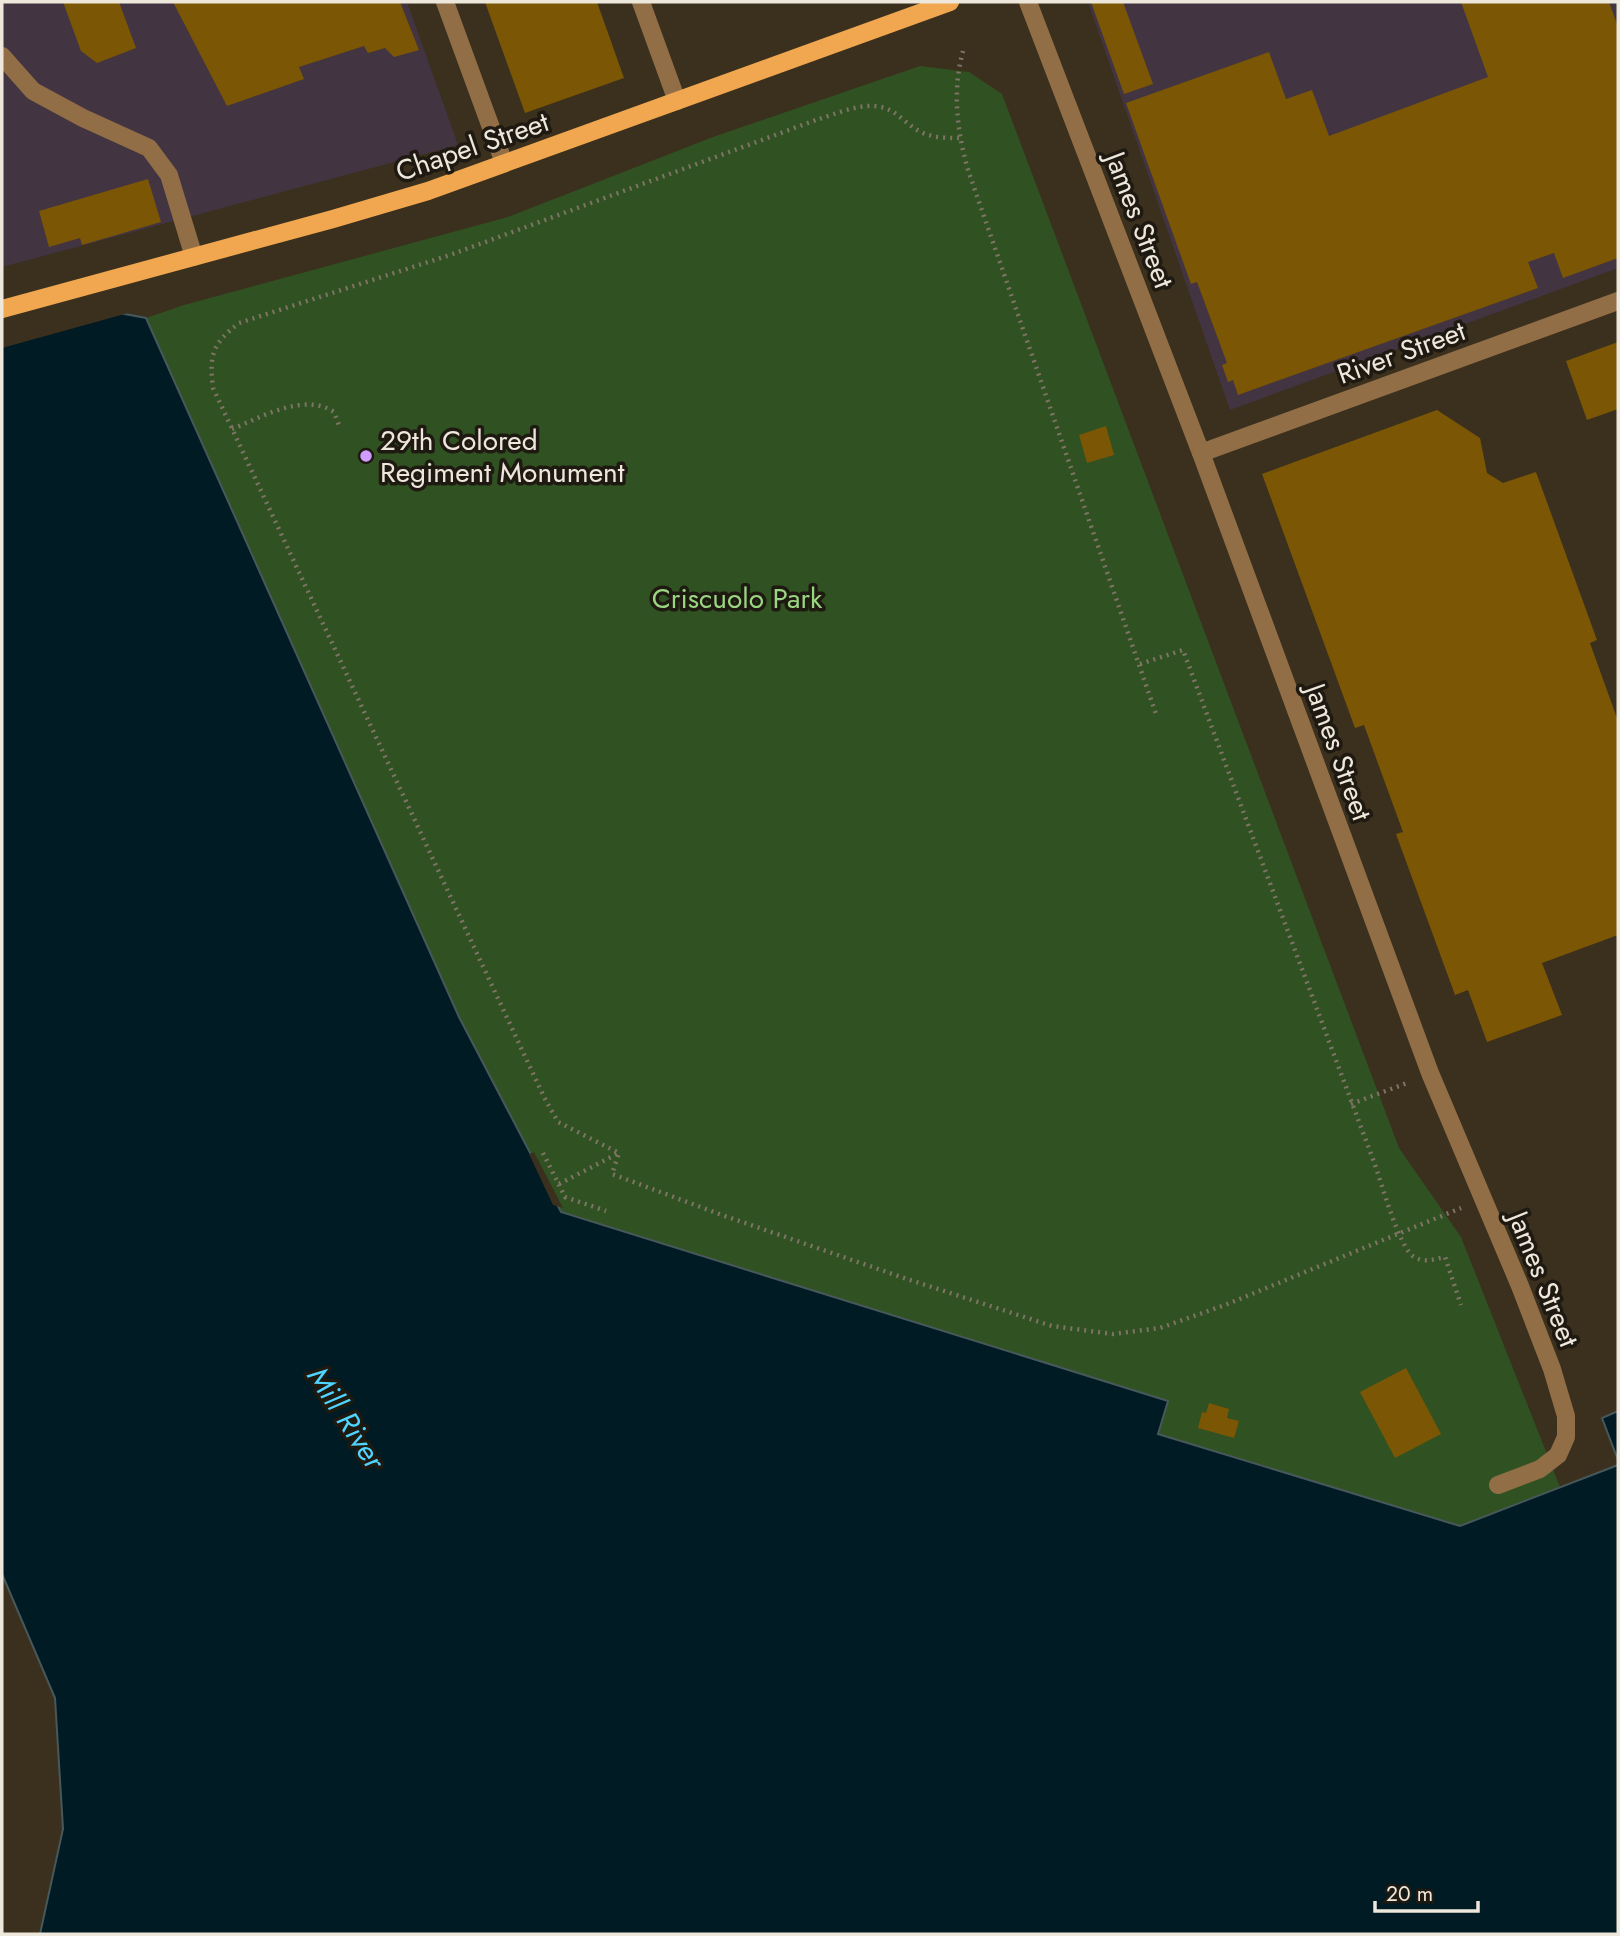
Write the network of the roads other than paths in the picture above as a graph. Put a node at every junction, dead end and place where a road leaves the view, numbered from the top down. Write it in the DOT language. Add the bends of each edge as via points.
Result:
graph roads {
  1 [pos="445,2"];
  2 [pos="641,2"];
  3 [pos="950,2"];
  4 [pos="1028,2"];
  5 [pos="2,56"];
  6 [pos="677,101"];
  7 [pos="505,163"];
  8 [pos="194,257"];
  9 [pos="1618,301"];
  10 [pos="2,309"];
  11 [pos="1201,453"];
  12 [pos="1497,1485"];
  1 -- 7 [label="street"];
  2 -- 6 [label="street"];
  3 -- 6 [label="main road, Chapel Street"];
  4 -- 11 [label="street, James Street"];
  5 -- 8 [label="street" via="33,91 149,148 169,176"];
  6 -- 7 [label="main road, Chapel Street"];
  7 -- 8 [label="main road, Chapel Street" via="388,204"];
  8 -- 10 [label="main road, Chapel Street"];
  9 -- 11 [label="street, River Street"];
  11 -- 12 [label="street, James Street" via="1430,1073 1520,1286 1566,1416 1566,1437 1558,1455 1540,1469"];
}
